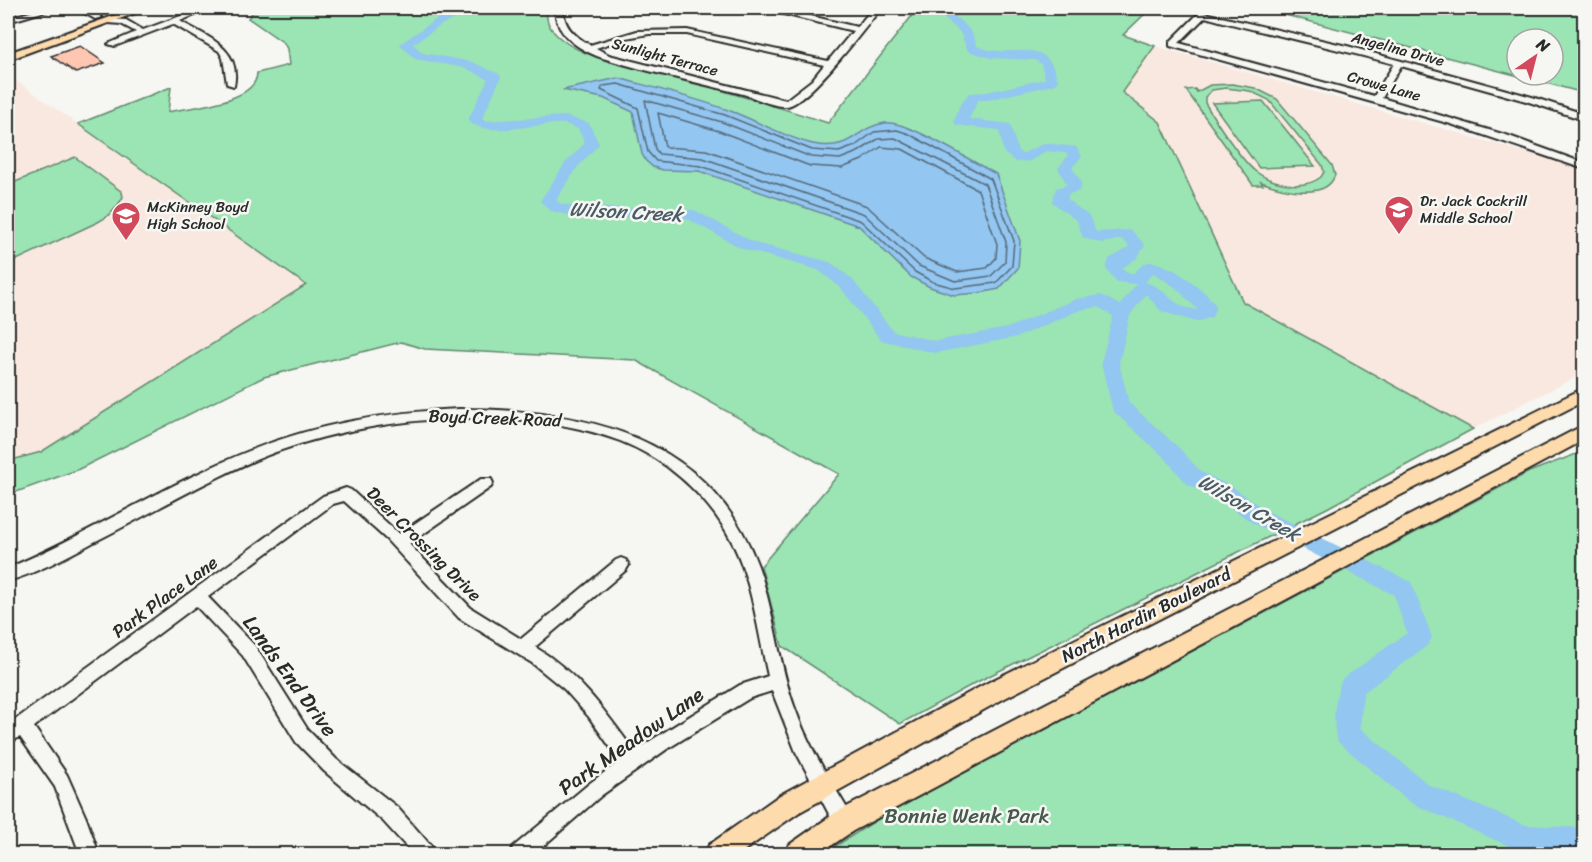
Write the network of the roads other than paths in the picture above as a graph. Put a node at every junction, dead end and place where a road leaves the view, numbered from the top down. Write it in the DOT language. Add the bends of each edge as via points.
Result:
graph roads {
  1 [pos="52,8"];
  2 [pos="80,8"];
  3 [pos="122,8"];
  4 [pos="144,8"];
  5 [pos="208,8"];
  6 [pos="560,8"];
  7 [pos="770,8"];
  8 [pos="877,8"];
  9 [pos="790,9"];
  10 [pos="98,17"];
  11 [pos="8,20"];
  12 [pos="173,21"];
  13 [pos="113,22"];
  14 [pos="858,30"];
  15 [pos="143,33"];
  16 [pos="133,37"];
  17 [pos="112,44"];
  18 [pos="1173,44"];
  19 [pos="8,48"];
  20 [pos="589,48"];
  21 [pos="8,57"];
  22 [pos="830,64"];
  23 [pos="1398,64"];
  24 [pos="231,84"];
  25 [pos="1376,100"];
  26 [pos="1584,117"];
  27 [pos="1584,166"];
  28 [pos="1584,394"];
  29 [pos="1584,432"];
  30 [pos="486,483"];
  31 [pos="346,494"];
  32 [pos="398,543"];
  33 [pos="621,565"];
  34 [pos="8,575"];
  35 [pos="198,597"];
  36 [pos="523,648"];
  37 [pos="778,681"];
  38 [pos="15,730"];
  39 [pos="632,764"];
  40 [pos="824,785"];
  41 [pos="844,822"];
  42 [pos="88,855"];
  43 [pos="424,855"];
  44 [pos="520,855"];
  45 [pos="718,855"];
  46 [pos="798,855"];
  1 -- 11 [label="street"];
  2 -- 10 [label="street"];
  3 -- 10 [label="main road"];
  4 -- 13 [label="main road"];
  5 -- 12 [label="street"];
  6 -- 20 [label="street, Sunlight Terrace" via="565,30"];
  7 -- 9 [label="street"];
  8 -- 14 [label="street"];
  9 -- 14 [label="street" via="816,21"];
  10 -- 13 [label="main road"];
  10 -- 19 [label="main road"];
  12 -- 15 [label="street"];
  12 -- 24 [label="street" via="222,49"];
  13 -- 15 [label="street" via="123,22"];
  13 -- 16 [label="street" via="112,26"];
  13 -- 21 [label="main road"];
  14 -- 22 [label="street"];
  15 -- 16 [label="street"];
  16 -- 17 [label="street"];
  18 -- 23 [label="street, Angelina Drive" via="1203,14"];
  18 -- 25 [label="street, Crowe Lane"];
  20 -- 22 [label="street" via="631,32 667,30"];
  20 -- 22 [label="street, Sunlight Terrace" via="606,57 787,103 815,82"];
  23 -- 25 [label="street"];
  23 -- 26 [label="street, Angelina Drive"];
  25 -- 27 [label="street, Crowe Lane" via="1494,134"];
  28 -- 40 [label="main road, North Hardin Boulevard" via="997,690"];
  29 -- 41 [label="main road"];
  30 -- 32 [label="street"];
  31 -- 32 [label="street, Deer Crossing Drive"];
  31 -- 35 [label="street, Park Place Lane" via="328,500"];
  32 -- 36 [label="street, Deer Crossing Drive" via="465,614"];
  33 -- 36 [label="street"];
  34 -- 37 [label="street, Boyd Creek Road" via="60,553 238,462 324,432 426,414 556,418 605,430 650,449 684,472 713,500 747,558"];
  35 -- 38 [label="street, Park Place Lane"];
  35 -- 43 [label="street, Lands End Drive" via="249,651 302,736 330,765 390,814"];
  36 -- 39 [label="street, Deer Crossing Drive" via="583,696"];
  37 -- 39 [label="street, Park Meadow Lane" via="746,691"];
  37 -- 40 [label="street, Boyd Creek Road" via="799,742"];
  38 -- 42 [label="street" via="61,781"];
  39 -- 44 [label="street, Park Meadow Lane"];
  40 -- 41 [label="street, Boyd Creek Road"];
  40 -- 45 [label="main road, North Hardin Boulevard" via="756,826"];
  41 -- 46 [label="main road"];
}
